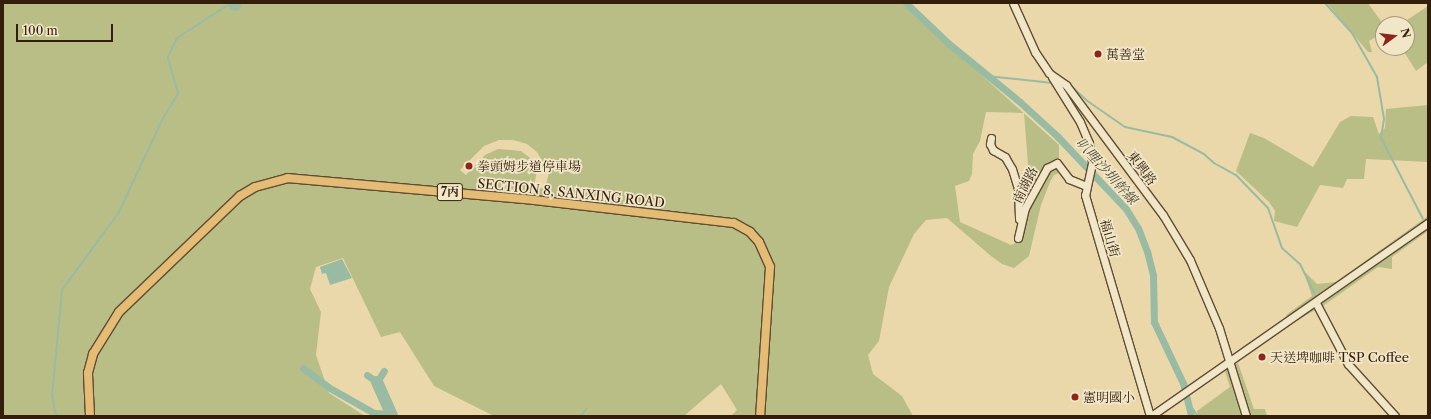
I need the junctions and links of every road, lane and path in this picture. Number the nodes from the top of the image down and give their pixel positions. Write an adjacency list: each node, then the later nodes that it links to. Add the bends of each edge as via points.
1 (1013, 3): 2 (street, 東興路, via 1035,52)
2 (1049, 73): 4 (street, 福山街, via 1085,132 1092,163); 9 (street, 東興路, via 1066,85 1174,232 1200,281 1219,328)
3 (991, 138): 6 (street, via 993,150 1005,157 1012,169 1018,189)
4 (1086, 186): 6 (street, 南湖路, via 1069,179 1062,167 1053,164 1047,168 1025,208); 12 (street, 福山街, via 1085,195)
5 (1428, 223): 8 (street, 福山街)
6 (1020, 227): 7 (street, 南湖路)
7 (1018, 238)
8 (1316, 303): 9 (street, 福山街); 14 (street, via 1348,364)
9 (1228, 362): 12 (street, 福山街); 13 (street, 東興路)
10 (90, 416): 11 (main road, SECTION 8, SANXING ROAD / 7丙, via 88,373 93,354 119,312 240,196 255,187 288,178 534,200 734,223 750,232 759,242 770,267)
11 (760, 416)
12 (1150, 416)
13 (1246, 416)
14 (1395, 416)

